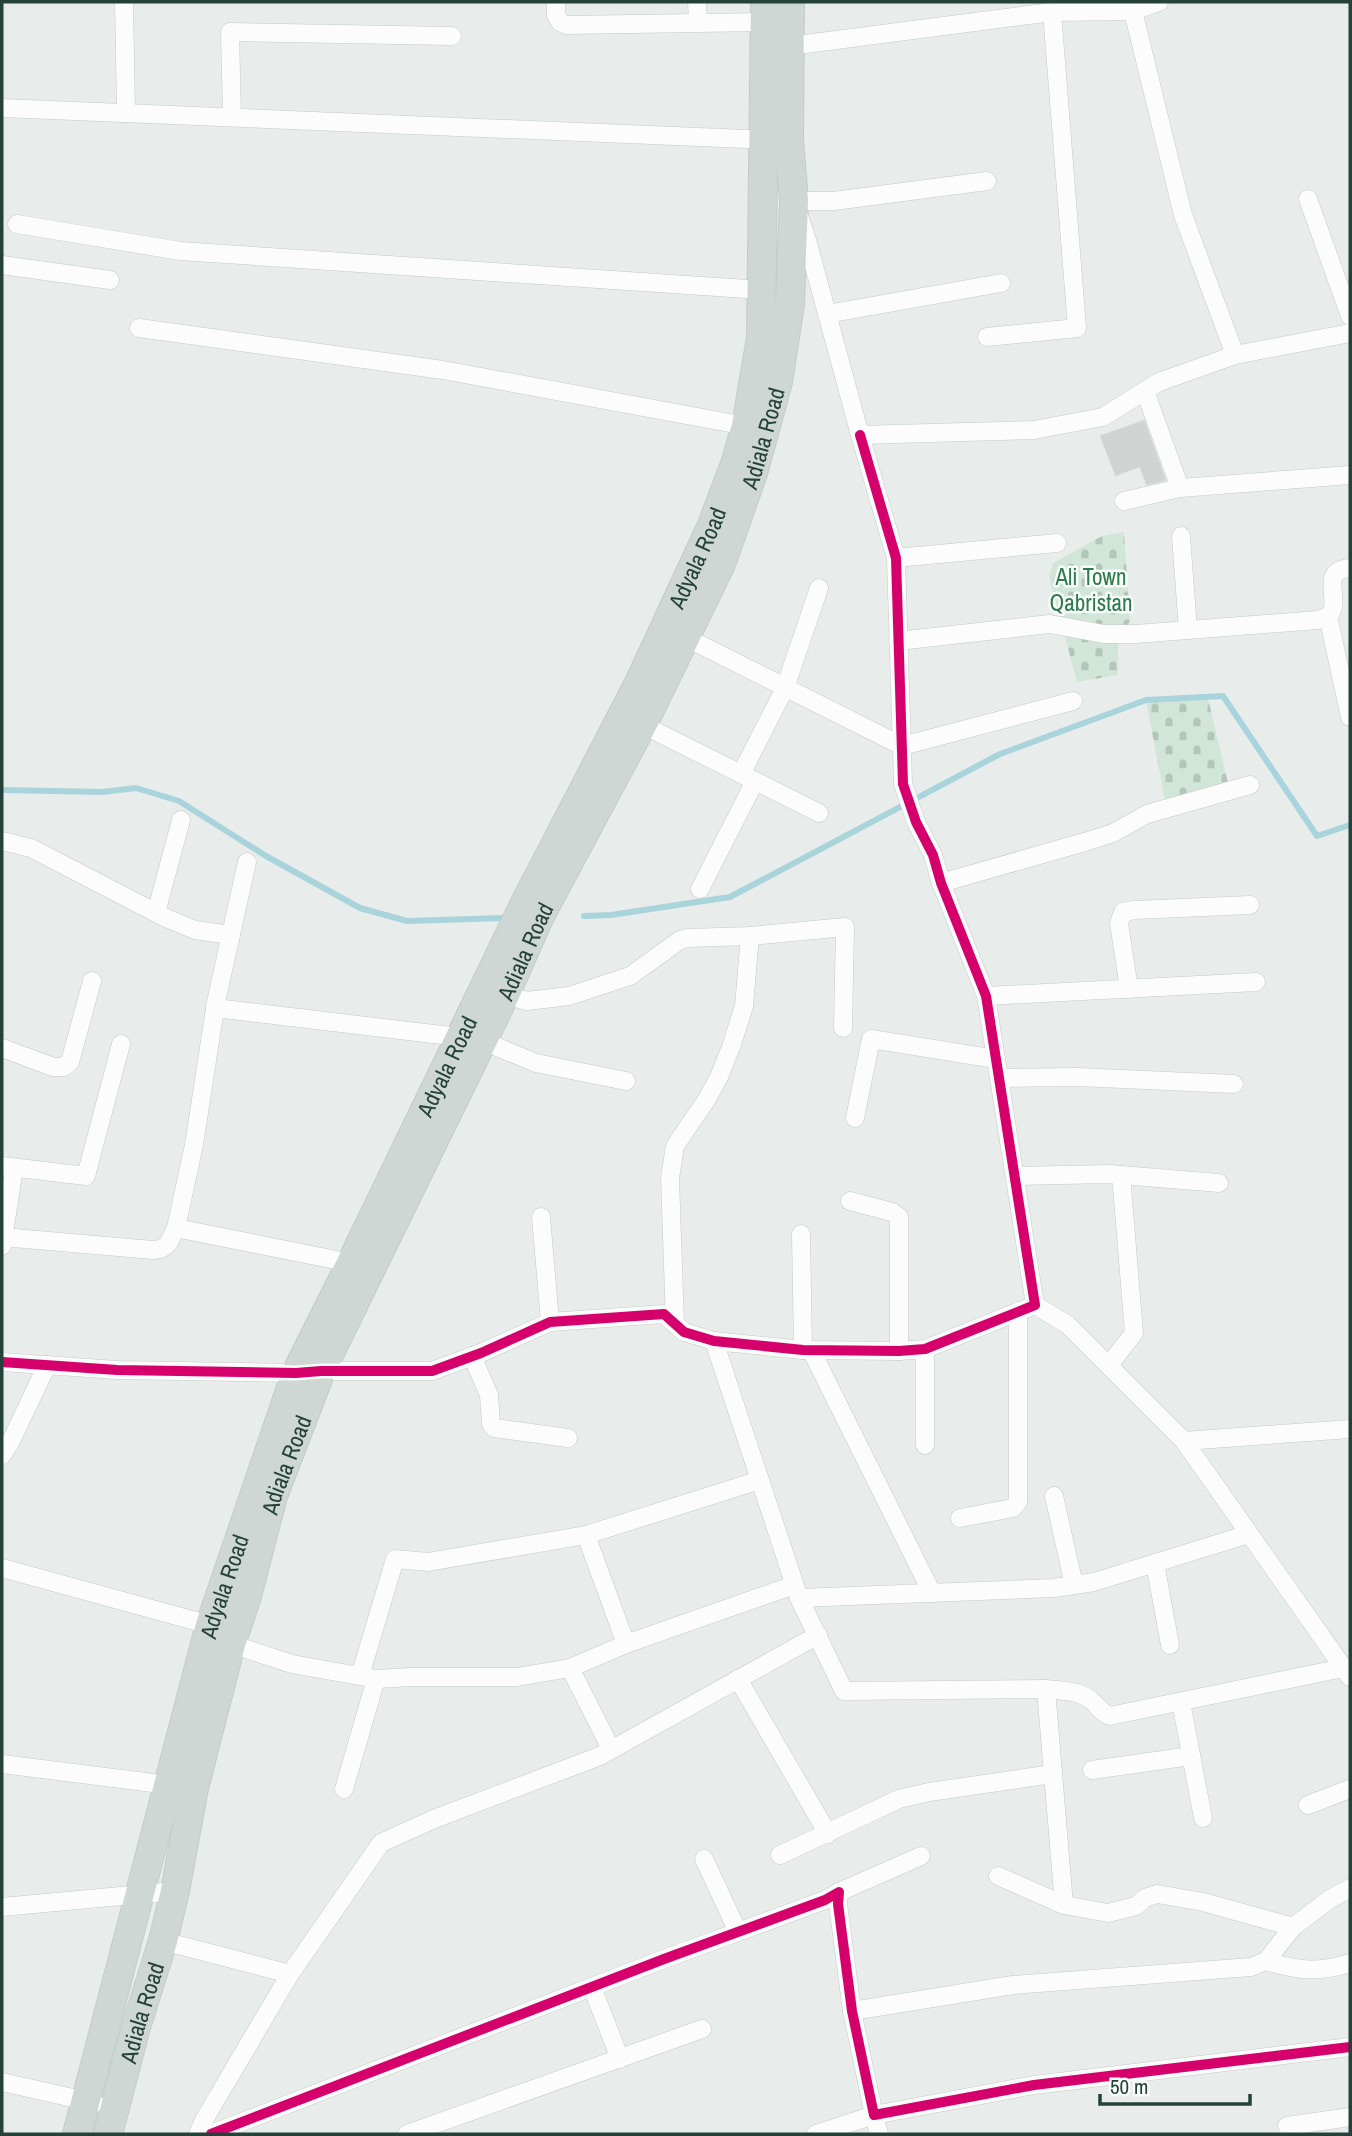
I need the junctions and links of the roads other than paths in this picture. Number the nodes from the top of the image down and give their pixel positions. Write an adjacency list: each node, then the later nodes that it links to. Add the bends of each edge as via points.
1 (124, 2): 13 (street)
2 (556, 2): 9 (street, via 556,15 566,25)
3 (697, 2): 9 (street)
4 (790, 2): 11 (main road, Adiala Road)
5 (1159, 2): 6 (street)
6 (1133, 11): 8 (street); 29 (street, via 1183,215)
7 (765, 12): 9 (street); 15 (main road, Adyala Road)
8 (1052, 12): 11 (street); 28 (street, via 1077,328)
9 (698, 22)
10 (452, 36): 14 (street, via 230,32)
11 (790, 46): 15 (main road, Adiala Road)
12 (2, 108): 13 (street)
13 (126, 113): 14 (street)
14 (232, 117): 15 (street)
15 (776, 140): 18 (main road, Adiala Road); 23 (main road, Adyala Road)
16 (987, 181): 18 (street, via 834,201)
17 (1308, 199): 25 (street)
18 (794, 201): 24 (street); 43 (main road, Adiala Road, via 790,304 778,382 753,474 721,564)
19 (17, 223): 23 (street, via 180,251)
20 (2, 265): 21 (street)
21 (110, 279)
22 (1001, 283): 24 (street)
23 (762, 289): 31 (main road, Adyala Road, via 761,338)
24 (827, 314): 32 (street)
25 (1350, 316)
26 (139, 328): 31 (street, via 443,370)
27 (1350, 333): 29 (street)
28 (987, 337)
29 (1235, 355): 30 (street)
30 (1144, 391): 32 (street, via 1103,417 1034,430); 34 (street)
31 (746, 426): 43 (main road, Adyala Road)
32 (860, 436): 38 (street)
33 (1350, 475): 34 (street)
34 (1180, 488): 35 (street)
35 (1124, 501)
36 (1181, 536): 42 (street)
37 (1057, 543): 38 (street)
38 (896, 558): 44 (street)
39 (1350, 568): 41 (street, via 1335,574)
40 (819, 589): 45 (street)
41 (1328, 617): 42 (street); 47 (street)
42 (1188, 630): 44 (street, via 1104,634 1050,624)
43 (675, 632): 45 (street); 48 (main road, Adiala Road)
44 (898, 641): 49 (street)
45 (785, 688): 49 (street); 50 (street)
46 (1073, 701): 49 (street)
47 (1350, 717)
48 (632, 720): 50 (street); 65 (main road, Adiala Road); 69 (main road, Adyala Road, via 525,903)
49 (902, 746): 56 (street, via 903,784)
50 (748, 777): 52 (street); 57 (street)
51 (1250, 785): 56 (street, via 1147,814 1088,841)
52 (819, 813)
53 (181, 820): 59 (street)
54 (2, 841): 59 (street, via 31,848)
55 (247, 862): 60 (street)
56 (941, 883): 66 (street)
57 (700, 889)
58 (1250, 905): 64 (street, via 1123,912 1119,923)
59 (156, 913): 60 (street, via 195,930)
60 (231, 935): 67 (street)
61 (750, 936): 65 (street, via 680,940 630,976 569,996 527,1001); 68 (street, via 845,927); 89 (street, via 744,1006 731,1047 707,1099 675,1146 670,1178)
62 (92, 981): 71 (street, via 70,1062 64,1067)
63 (1256, 982): 64 (street)
64 (1129, 989): 66 (street)
65 (505, 995): 69 (main road, Adiala Road)
66 (986, 996): 72 (street)
67 (215, 1008): 69 (street); 83 (street)
68 (843, 1028)
69 (471, 1039): 74 (street, via 536,1063); 86 (main road, Adyala Road); 98 (main road, Adiala Road)
70 (121, 1044): 77 (street, via 86,1176)
71 (2, 1048)
72 (996, 1059): 73 (street); 76 (street, via 871,1039)
73 (999, 1078): 75 (street); 79 (street)
74 (626, 1081)
75 (1234, 1084)
76 (856, 1118)
77 (8, 1167): 85 (street)
78 (1121, 1175): 79 (street); 80 (street); 97 (street, via 1134,1333)
79 (1015, 1176): 87 (street)
80 (1219, 1183)
81 (850, 1201): 93 (street, via 899,1217)
82 (541, 1217): 88 (street)
83 (176, 1228): 85 (street, via 168,1244 153,1250); 86 (street)
84 (801, 1234): 92 (street)
85 (2, 1240)
86 (351, 1263): 98 (main road, Adyala Road)
87 (1027, 1308): 91 (street); 97 (street, via 1068,1325); 106 (street, via 1018,1502 1013,1508)
88 (550, 1322): 89 (street, via 664,1314); 94 (street)
89 (675, 1324): 90 (street, via 684,1332)
90 (714, 1341): 92 (street); 104 (street)
91 (925, 1349): 93 (street); 102 (street)
92 (807, 1350): 93 (street); 113 (street)
93 (899, 1351)
94 (472, 1356): 98 (street, via 432,1371); 100 (street, via 489,1395 494,1428)
95 (2, 1362): 96 (street)
96 (47, 1365): 98 (street); 103 (street)
97 (1109, 1365): 101 (street)
98 (308, 1372): 114 (main road, Adyala Road, via 255,1488); 116 (main road, Adiala Road)
99 (1350, 1430): 101 (street)
100 (568, 1438)
101 (1184, 1441): 107 (street)
102 (925, 1445)
103 (2, 1455)
104 (760, 1480): 108 (street); 112 (street)
105 (1054, 1496): 111 (street)
106 (960, 1518)
107 (1249, 1534): 109 (street); 120 (street)
108 (586, 1535): 117 (street); 121 (street, via 428,1562 395,1559)
109 (1155, 1563): 111 (street); 118 (street)
110 (2, 1568): 114 (street)
111 (1074, 1585): 113 (street)
112 (797, 1591): 113 (street); 115 (street); 117 (street)
113 (932, 1592)
114 (210, 1625): 130 (main road, Adyala Road)
115 (818, 1635): 122 (street); 123 (street, via 844,1691)
116 (231, 1644): 121 (street, via 292,1664); 130 (main road, Adiala Road)
117 (626, 1644): 119 (street)
118 (1170, 1645)
119 (570, 1668): 121 (street, via 517,1677); 125 (street)
120 (1347, 1673): 124 (street)
121 (368, 1677): 131 (street)
122 (738, 1679): 125 (street); 135 (street)
123 (1046, 1689): 124 (street, via 1076,1692 1110,1716); 129 (street)
124 (1181, 1702): 126 (street)
125 (611, 1749): 151 (street, via 382,1843)
126 (1191, 1756): 128 (street); 134 (street)
127 (2, 1764): 130 (street)
128 (1092, 1770)
129 (1053, 1774): 135 (street, via 929,1792 899,1800); 144 (street)
130 (182, 1787): 141 (main road, Adiala Road); 143 (main road, Adyala Road)
131 (344, 1789)
132 (1350, 1790): 133 (street)
133 (1308, 1805)
134 (1203, 1818)
135 (828, 1834): 136 (street)
136 (780, 1855)
137 (921, 1856): 142 (street)
138 (704, 1859): 147 (street)
139 (998, 1876): 144 (street)
140 (1350, 1888): 146 (street)
141 (175, 1891): 143 (street); 148 (main road, Adiala Road)
142 (839, 1892): 147 (street); 153 (street)
143 (140, 1894): 145 (street); 158 (main road, Adyala Road)
144 (1065, 1905): 146 (street, via 1108,1913 1136,1906 1157,1894)
145 (2, 1907)
146 (1293, 1927): 149 (street)
147 (738, 1932): 152 (street)
148 (163, 1941): 151 (street); 161 (main road, Adiala Road)
149 (1266, 1961): 150 (street, via 1299,1970); 153 (street, via 1251,1967 1013,1985)
150 (1350, 1963)
151 (290, 1974): 164 (street)
152 (592, 1987): 156 (street); 165 (street)
153 (852, 2011): 159 (street)
154 (702, 2029): 156 (street)
155 (1350, 2047): 159 (street, via 1034,2085)
156 (620, 2059): 166 (street)
157 (2, 2082): 158 (street)
158 (86, 2101): 161 (street); 163 (main road, Adyala Road)
159 (874, 2115): 167 (street); 168 (street)
160 (1350, 2117): 162 (street)
161 (112, 2122)
162 (1287, 2126)
163 (77, 2134)
164 (198, 2134)
165 (211, 2134)
166 (407, 2134)
167 (816, 2134)
168 (879, 2134)

